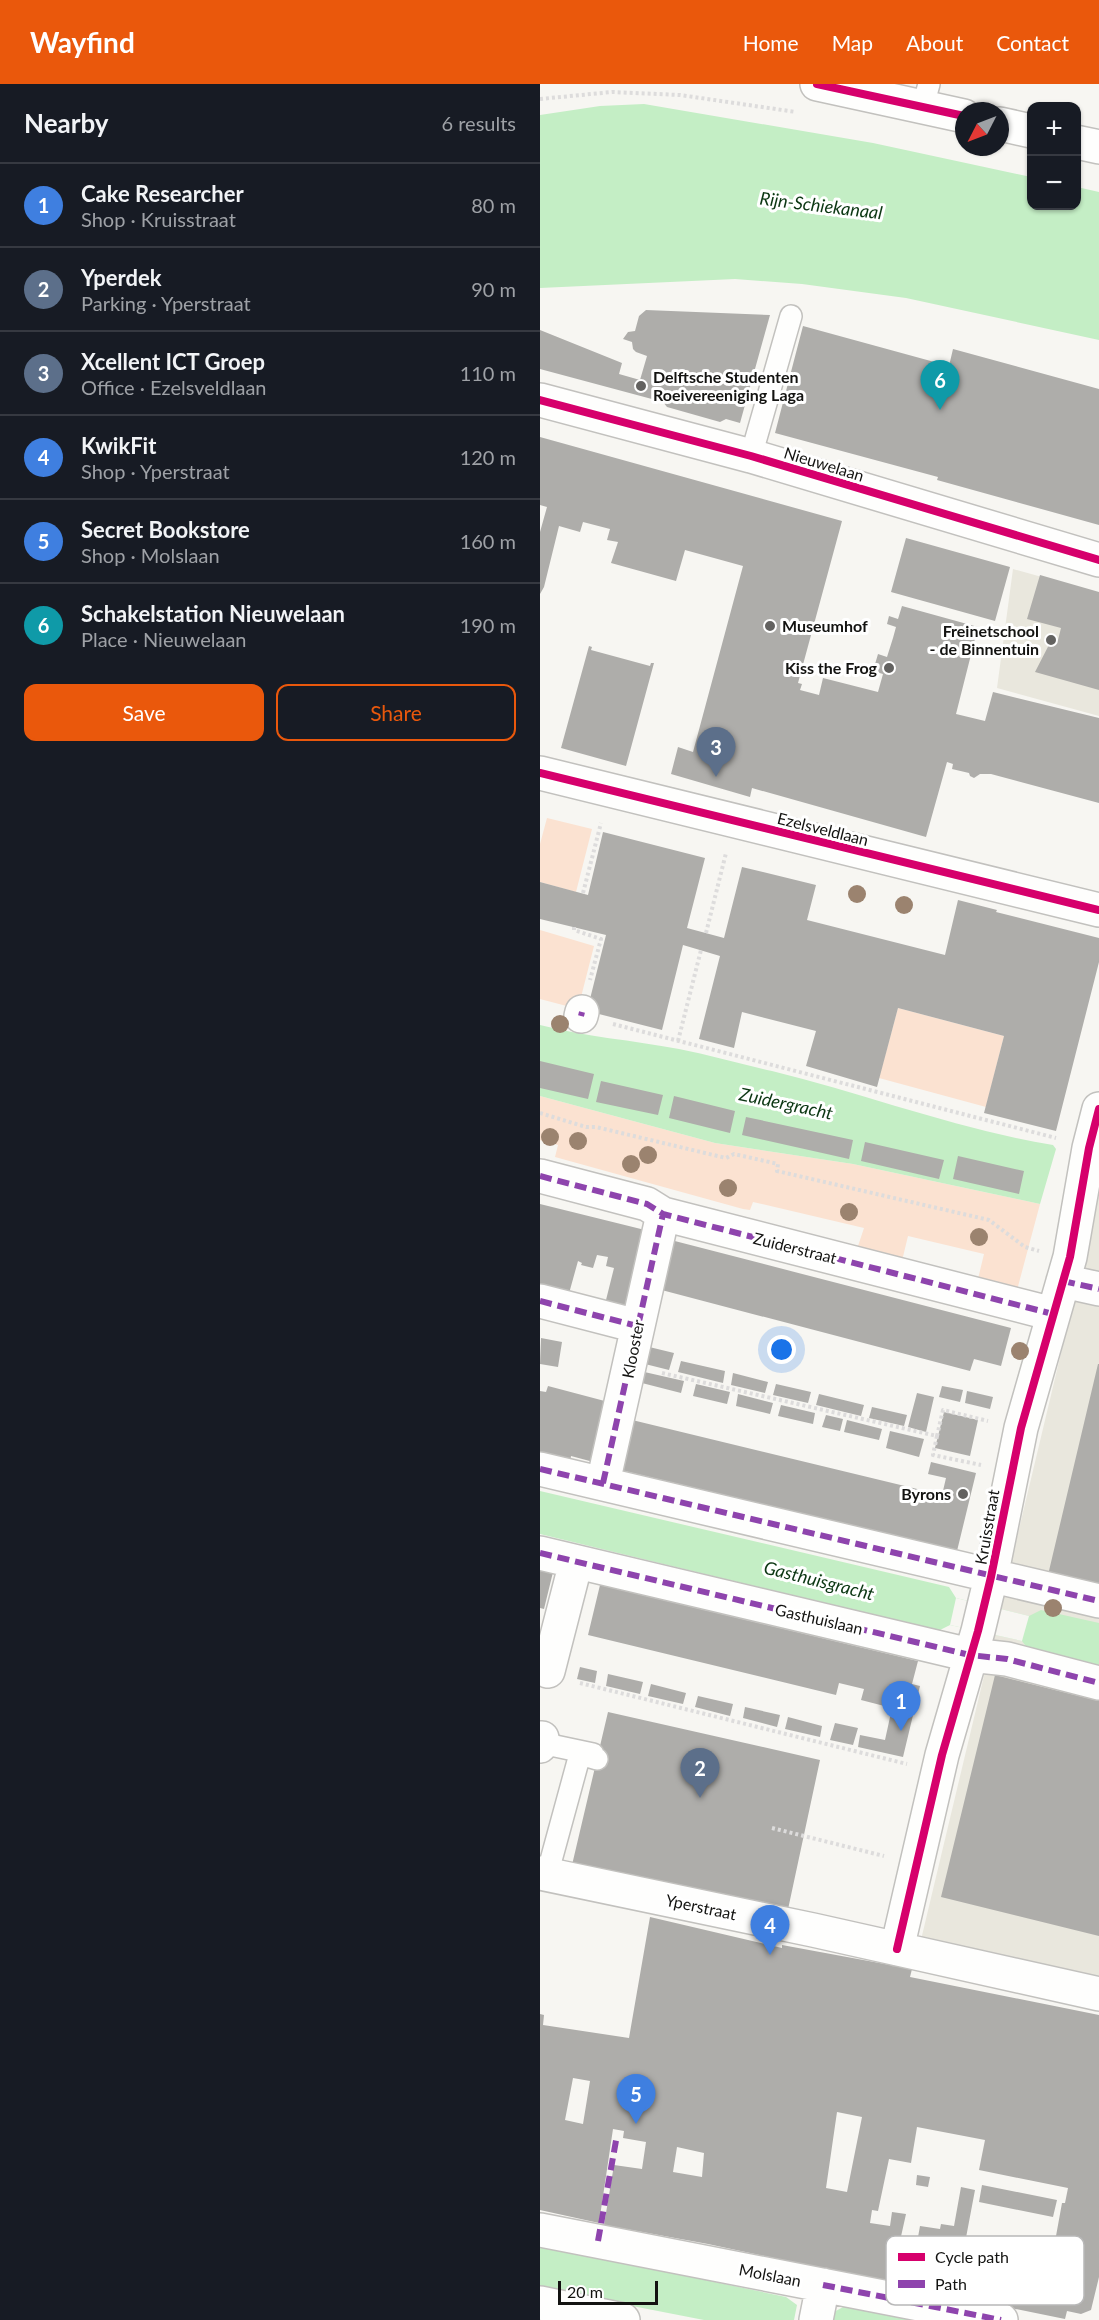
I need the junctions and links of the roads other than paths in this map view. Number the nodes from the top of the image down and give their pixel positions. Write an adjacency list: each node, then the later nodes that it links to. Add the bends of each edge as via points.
1 (926, 95): 2 (street); 3 (street)
2 (811, 99)
3 (955, 111)
4 (1009, 126): 5 (street)
5 (1027, 130)
6 (1081, 143): 7 (street)
7 (1099, 147)
8 (791, 316): 10 (lane)
9 (540, 400): 10 (street, Nieuwelaan)
10 (751, 456): 11 (street, Nieuwelaan)
11 (1099, 560)
12 (540, 773): 13 (street, Ezelsveldlaan)
13 (1099, 910)
14 (1099, 1108): 17 (street, Kruisstraat)
15 (540, 1176): 16 (street, Zuiderstraat, via 647,1204)
16 (663, 1214): 20 (street, Zuiderstraat); 21 (street, Klooster)
17 (1066, 1269): 18 (street); 20 (street, Kruisstraat)
18 (1099, 1289)
19 (540, 1301): 21 (street)
20 (1053, 1314): 27 (street, Kruisstraat, via 1021,1428)
21 (637, 1326): 23 (street, Klooster)
22 (540, 1469): 23 (street, Gasthuislaan)
23 (603, 1483): 27 (street, Gasthuislaan)
24 (540, 1553): 25 (street, Gasthuislaan)
25 (576, 1562): 27 (street, Gasthuislaan); 28 (street)
26 (1099, 1601): 27 (street, Gasthuislaan)
27 (981, 1617): 29 (street, Gasthuislaan, via 1007,1659); 32 (street, Kruisstraat, via 938,1772)
28 (559, 1675)
29 (1099, 1683)
30 (541, 1742): 31 (lane, via 597,1757 579,1754)
31 (543, 1874): 32 (street, Yperstraat)
32 (897, 1949): 33 (street)
33 (1099, 1994)
34 (540, 2230): 35 (street, Molslaan)
35 (820, 2302): 38 (street, Molslaan)
36 (540, 2303): 37 (street)
37 (623, 2320)
38 (1001, 2320)

